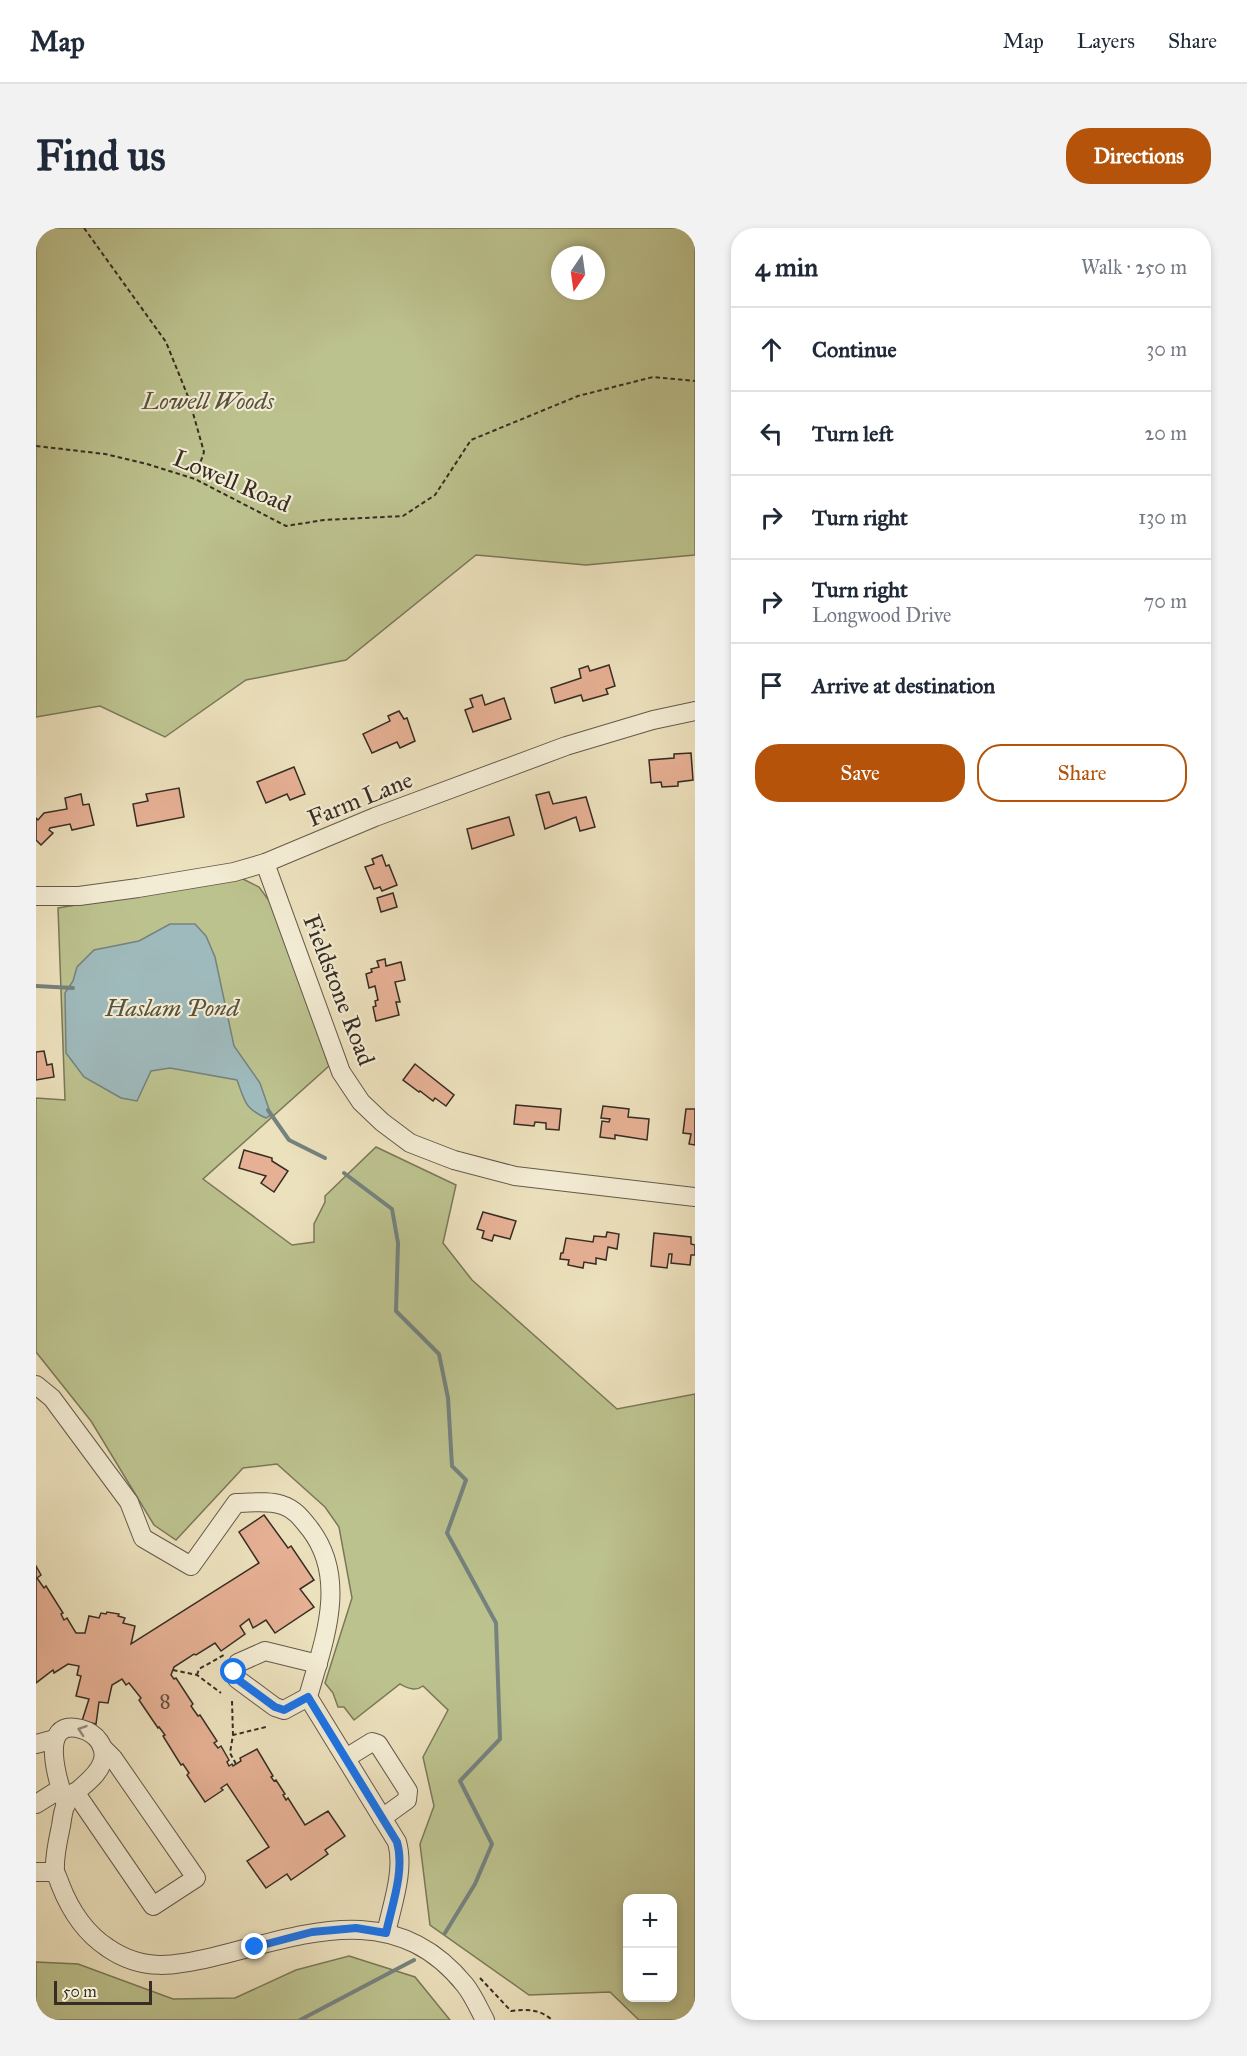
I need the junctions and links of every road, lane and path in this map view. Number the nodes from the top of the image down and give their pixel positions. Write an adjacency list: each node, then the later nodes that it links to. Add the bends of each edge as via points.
1 (84, 228): 4 (path, via 166,342 189,399 204,452)
2 (695, 381): 4 (path, Lowell Road, via 653,377 578,396 471,440 435,495 403,516 286,525)
3 (36, 446): 4 (path, Lowell Road, via 105,454)
4 (195, 479)
5 (695, 711): 6 (street, Farm Lane, via 566,746 375,817)
6 (265, 863): 7 (street, Farm Lane, via 138,888 79,896); 8 (street, Fieldstone Road, via 341,1072 361,1102 382,1122 410,1143 514,1176)
7 (36, 896)
8 (695, 1197)
9 (36, 1385): 11 (street, via 52,1398 129,1502 143,1538 191,1566 236,1503 271,1502 292,1509 302,1518 318,1540 331,1585 328,1626)
10 (228, 1653): 13 (path, via 198,1669)
11 (318, 1664): 15 (street); 15 (street, via 265,1650 238,1663 234,1672 237,1679 275,1707 284,1710)
12 (173, 1670): 13 (path)
13 (197, 1676): 14 (path)
14 (221, 1693)
15 (308, 1697): 22 (street)
16 (232, 1701): 18 (path)
17 (266, 1727): 18 (path)
18 (233, 1735): 23 (path, via 230,1753)
19 (55, 1739): 20 (street); 21 (street, one-way to 19, via 98,1737 71,1727); 24 (street, via 53,1767)
20 (36, 1744)
21 (102, 1747): 24 (street, via 102,1763); 24 (street, via 196,1878 153,1906)
22 (345, 1758): 26 (street); 26 (street, via 372,1742 378,1744 408,1791 407,1800)
23 (236, 1764)
24 (67, 1795): 25 (street); 28 (street)
25 (36, 1804)
26 (382, 1818): 29 (street, via 400,1852)
27 (36, 1872): 28 (street)
28 (55, 1872): 29 (street, via 65,1899 84,1927 109,1949 154,1966 184,1964 312,1932 356,1928)
29 (386, 1933): 30 (street, via 435,1955 466,1985)
30 (485, 2020)

